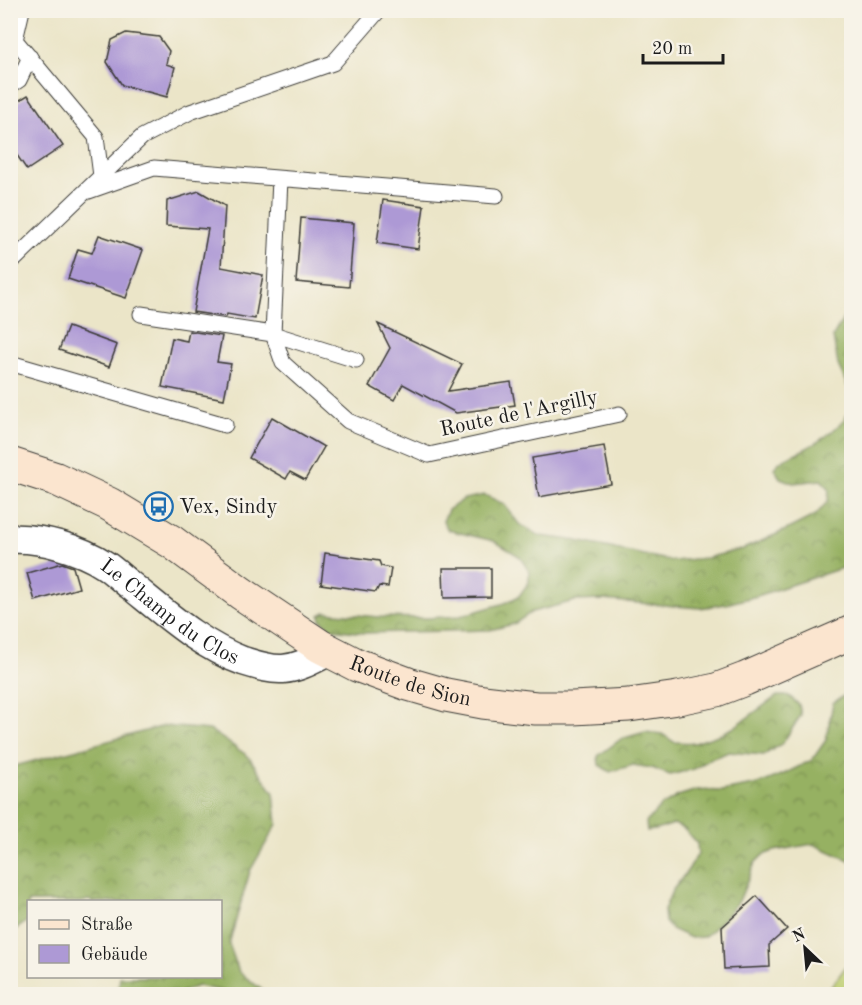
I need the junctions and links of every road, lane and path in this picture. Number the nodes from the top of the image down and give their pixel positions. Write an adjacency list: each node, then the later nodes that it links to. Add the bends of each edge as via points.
1 (22, 10): 3 (lane)
2 (379, 10): 6 (lane, via 333,63 190,112 142,137)
3 (13, 41): 4 (lane)
4 (30, 57): 5 (lane, via 20,80); 6 (lane, via 96,138)
5 (10, 86)
6 (102, 176): 8 (lane)
7 (280, 179): 8 (lane, via 154,168); 9 (lane); 12 (lane, Route de l'Argilly)
8 (84, 193): 10 (lane)
9 (496, 196)
10 (10, 262)
11 (141, 315): 12 (lane)
12 (273, 334): 13 (lane); 15 (lane, Route de l'Argilly, via 283,363 348,421 429,455)
13 (356, 360)
14 (10, 363): 16 (lane)
15 (619, 414)
16 (225, 424)
17 (10, 464): 20 (main road, Route de Sion, via 56,479 109,504 172,542)
18 (10, 539): 20 (street, Le Champ du Clos, via 45,542 89,556 184,628 234,658 281,669 296,667)
19 (852, 632): 20 (main road, Route de Sion, via 716,690 629,705 573,708 536,708 446,695 367,669)
20 (330, 651)

